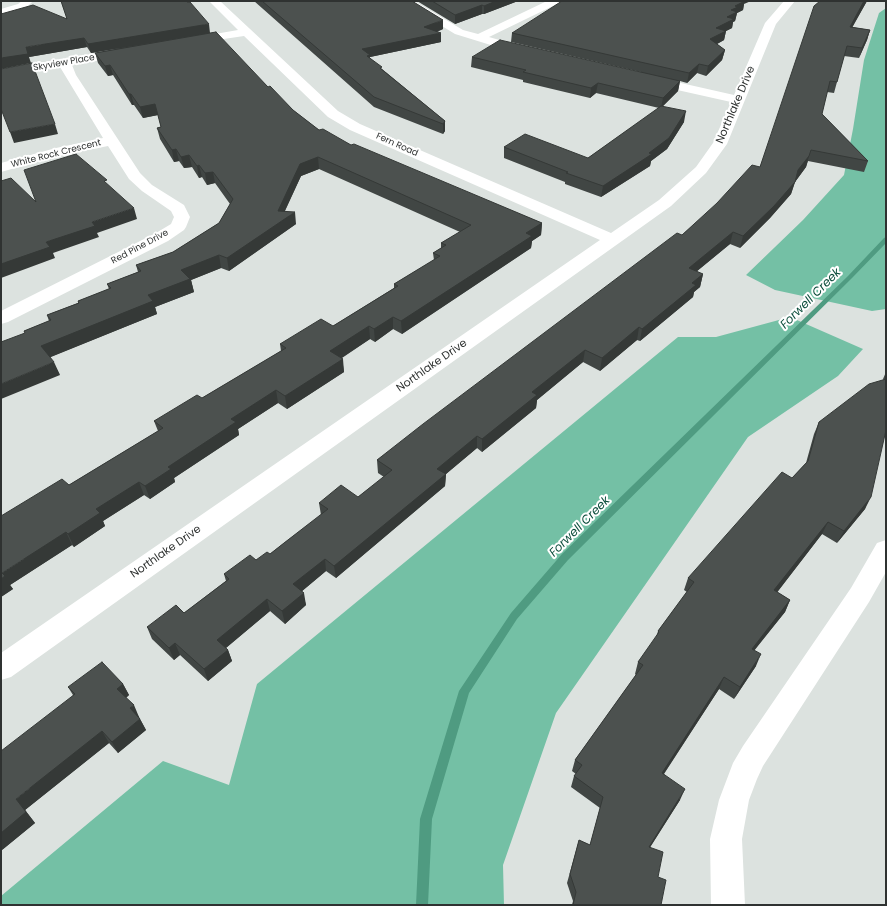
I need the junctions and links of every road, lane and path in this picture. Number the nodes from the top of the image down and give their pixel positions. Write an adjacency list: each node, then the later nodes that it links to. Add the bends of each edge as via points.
1 (28, 1): 6 (street, via 22,6)
2 (214, 1): 7 (street, Fern Road)
3 (406, 1): 8 (street, via 455,30)
4 (555, 1): 8 (street)
5 (790, 1): 15 (street, Northlake Drive, via 771,23)
6 (1, 12)
7 (246, 32): 9 (street); 18 (street, Fern Road, via 333,114)
8 (478, 38): 11 (street)
9 (182, 42)
10 (137, 50): 12 (street, Skyview Place)
11 (532, 53)
12 (64, 62): 13 (street, Skyview Place); 16 (street, Red Pine Drive)
13 (1, 74)
14 (641, 78): 15 (street)
15 (739, 100): 18 (street, Northlake Drive, via 720,144 701,170 665,203)
16 (111, 141): 17 (street, White Rock Crescent, via 56,152); 19 (street, Red Pine Drive, via 134,176 147,188 178,208 182,217 178,227)
17 (1, 168)
18 (613, 240): 21 (street, Northlake Drive)
19 (1, 318)
20 (886, 550): 22 (street, via 860,595 757,749 744,773 734,800 726,839)
21 (1, 668)
22 (728, 905)

